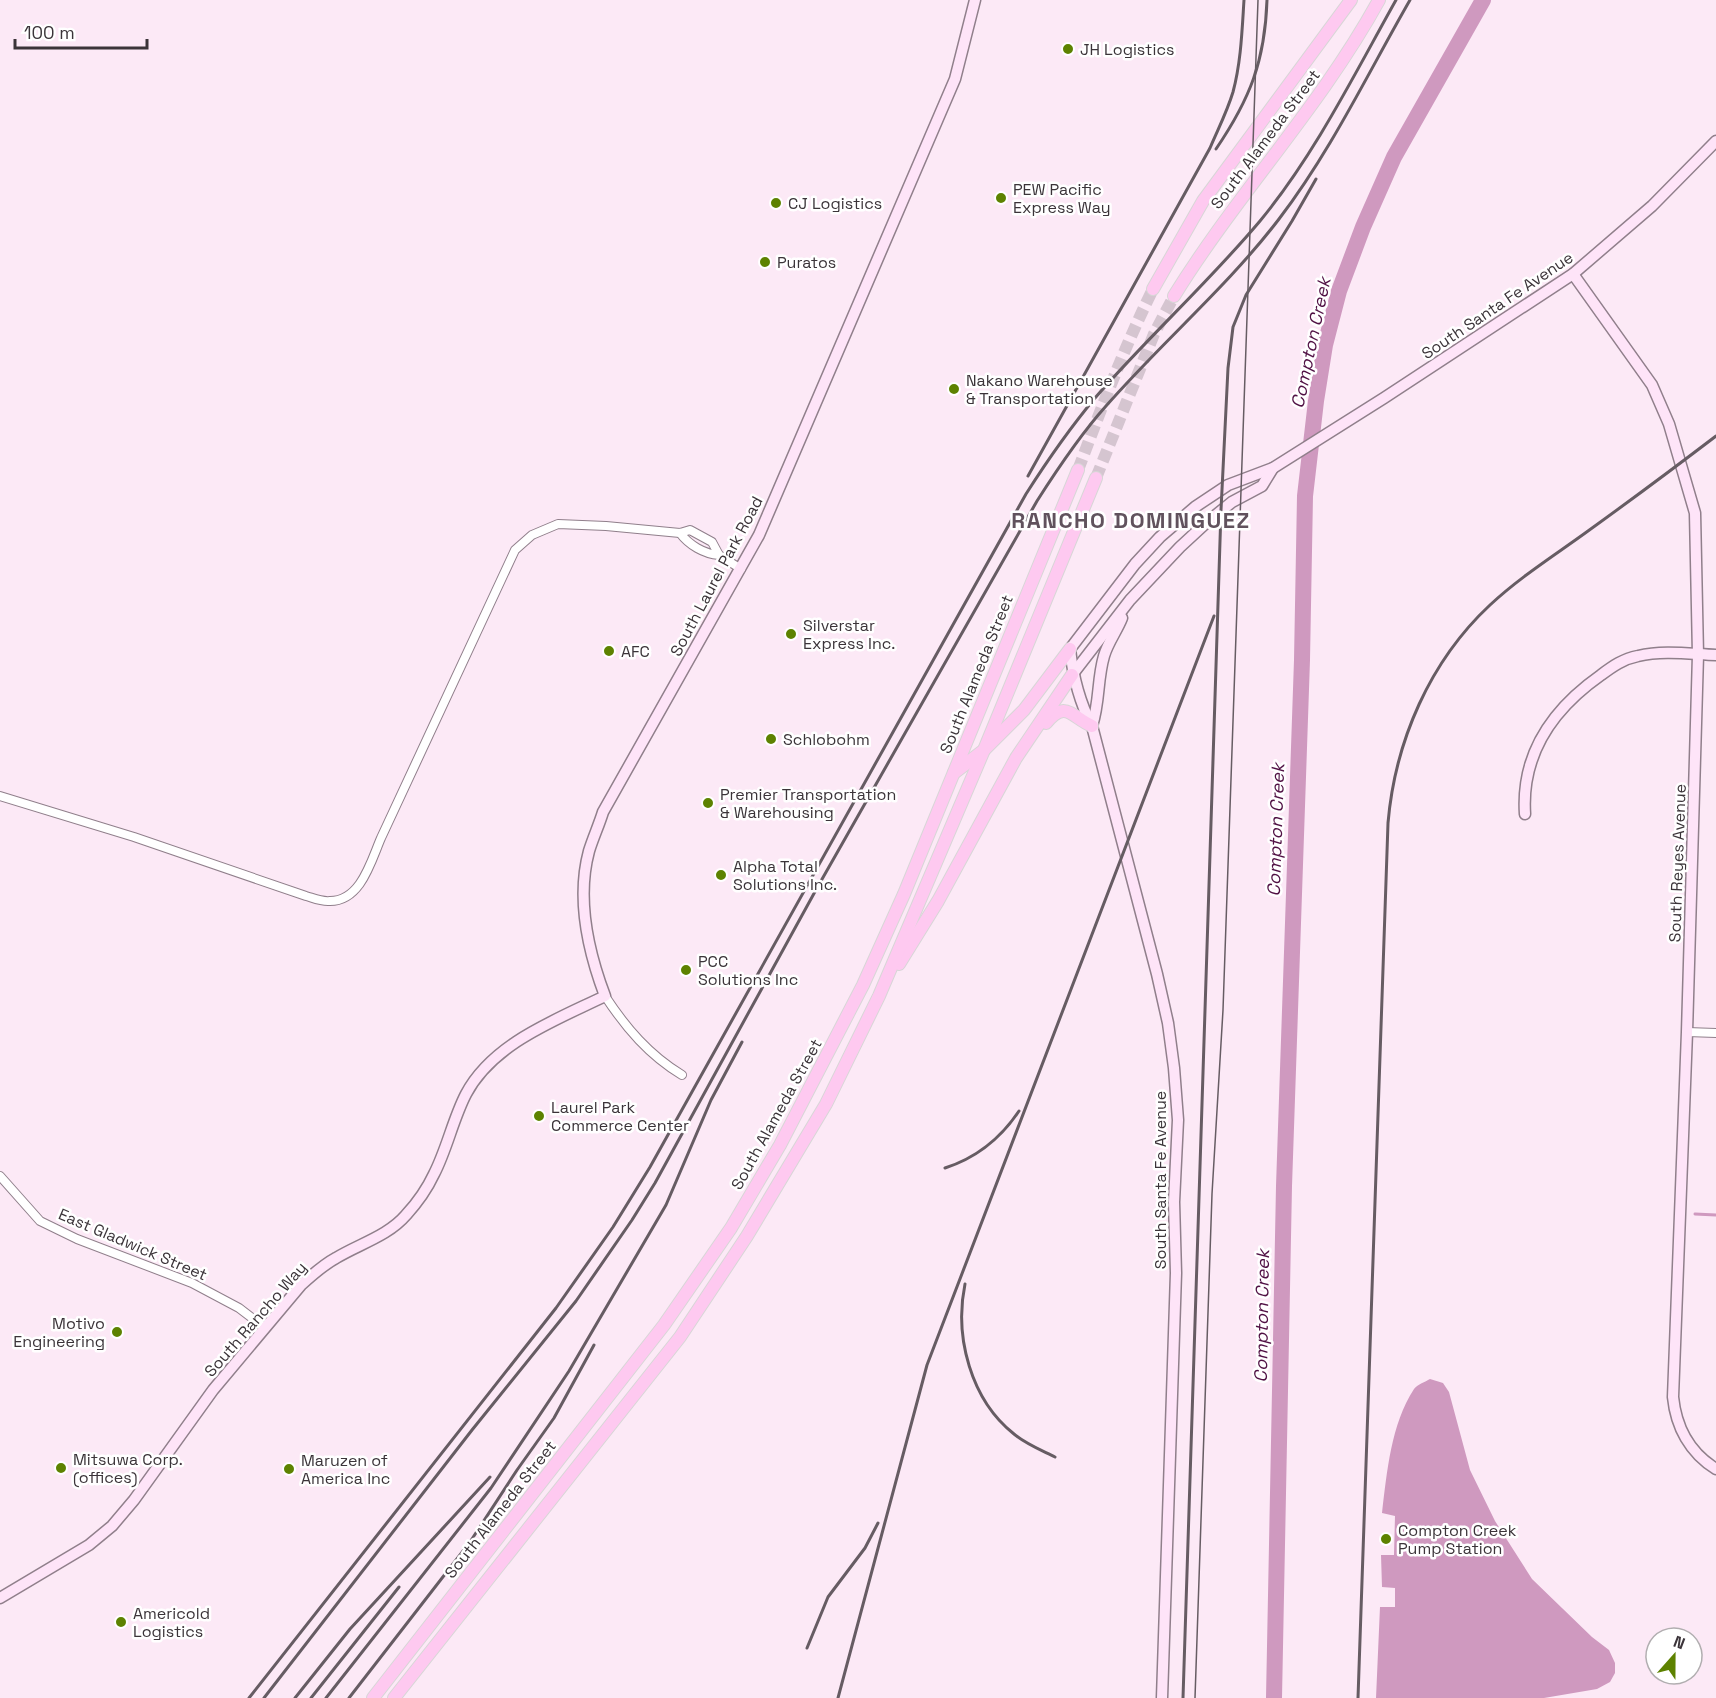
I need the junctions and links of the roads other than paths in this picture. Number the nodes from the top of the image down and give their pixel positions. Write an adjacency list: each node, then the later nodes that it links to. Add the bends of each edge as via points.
1 (975, 0): 13 (street, South Laurel Park Road, via 956,79)
2 (1351, 0): 6 (main road, South Alameda Street, via 1203,201)
3 (1379, 0): 7 (main road, South Alameda Street, via 1317,98 1220,227)
4 (1716, 141): 5 (street, South Santa Fe Avenue, via 1652,206)
5 (1573, 274): 8 (street, South Santa Fe Avenue); 16 (street, South Reyes Avenue, via 1652,386 1669,424 1695,513)
6 (1153, 289)
7 (1174, 296)
8 (1273, 468): 11 (street, South Santa Fe Avenue, via 1228,485); 12 (street, South Santa Fe Avenue, via 1262,486 1232,502)
9 (1078, 470): 22 (main road, South Alameda Street)
10 (1096, 477): 20 (main road, South Alameda Street)
11 (1165, 532): 12 (street); 15 (street, South Santa Fe Avenue, via 1135,564)
12 (1180, 547): 14 (street, South Santa Fe Avenue)
13 (741, 569): 23 (street, via 719,555 701,550 680,533 558,524 532,535 514,550 364,880 346,897 330,902); 25 (street, South Laurel Park Road, via 603,812 589,852 584,892 586,935)
14 (1130, 600): 18 (street, South Santa Fe Avenue); 19 (street, via 1104,654)
15 (1070, 649): 18 (street, South Santa Fe Avenue); 20 (main road, via 1024,710)
16 (1698, 655): 17 (street); 24 (street, via 1637,656 1615,665 1584,687 1557,714 1534,753 1526,775); 27 (street, South Reyes Avenue)
17 (1716, 655)
18 (1072, 675): 19 (street, South Santa Fe Avenue); 21 (main road)
19 (1092, 726): 21 (main road, via 1069,711 1056,712); 36 (street, South Santa Fe Avenue, via 1161,990 1178,1120)
20 (984, 750): 22 (main road); 26 (main road, South Alameda Street)
21 (1016, 758): 26 (main road, via 938,900)
22 (953, 774): 34 (main road, South Alameda Street, via 863,985 785,1135 731,1228 664,1325)
23 (0, 796)
24 (1525, 814)
25 (605, 996): 29 (street, South Laurel Park Road, via 628,1030 653,1055); 31 (street, South Rancho Way, via 541,1028 494,1059 466,1093 434,1174 404,1218 316,1270)
26 (879, 996): 35 (main road, South Alameda Street, via 826,1104 680,1337)
27 (1687, 1032): 28 (street); 32 (street, South Reyes Avenue, via 1673,1397 1684,1437 1701,1458)
28 (1716, 1033)
29 (682, 1075)
30 (0, 1176): 31 (street, East Gladwick Street, via 40,1221 192,1283 239,1308)
31 (264, 1327): 33 (street, South Rancho Way, via 112,1526 90,1545)
32 (1716, 1468)
33 (0, 1598)
34 (373, 1698)
35 (394, 1698)
36 (1162, 1698)

